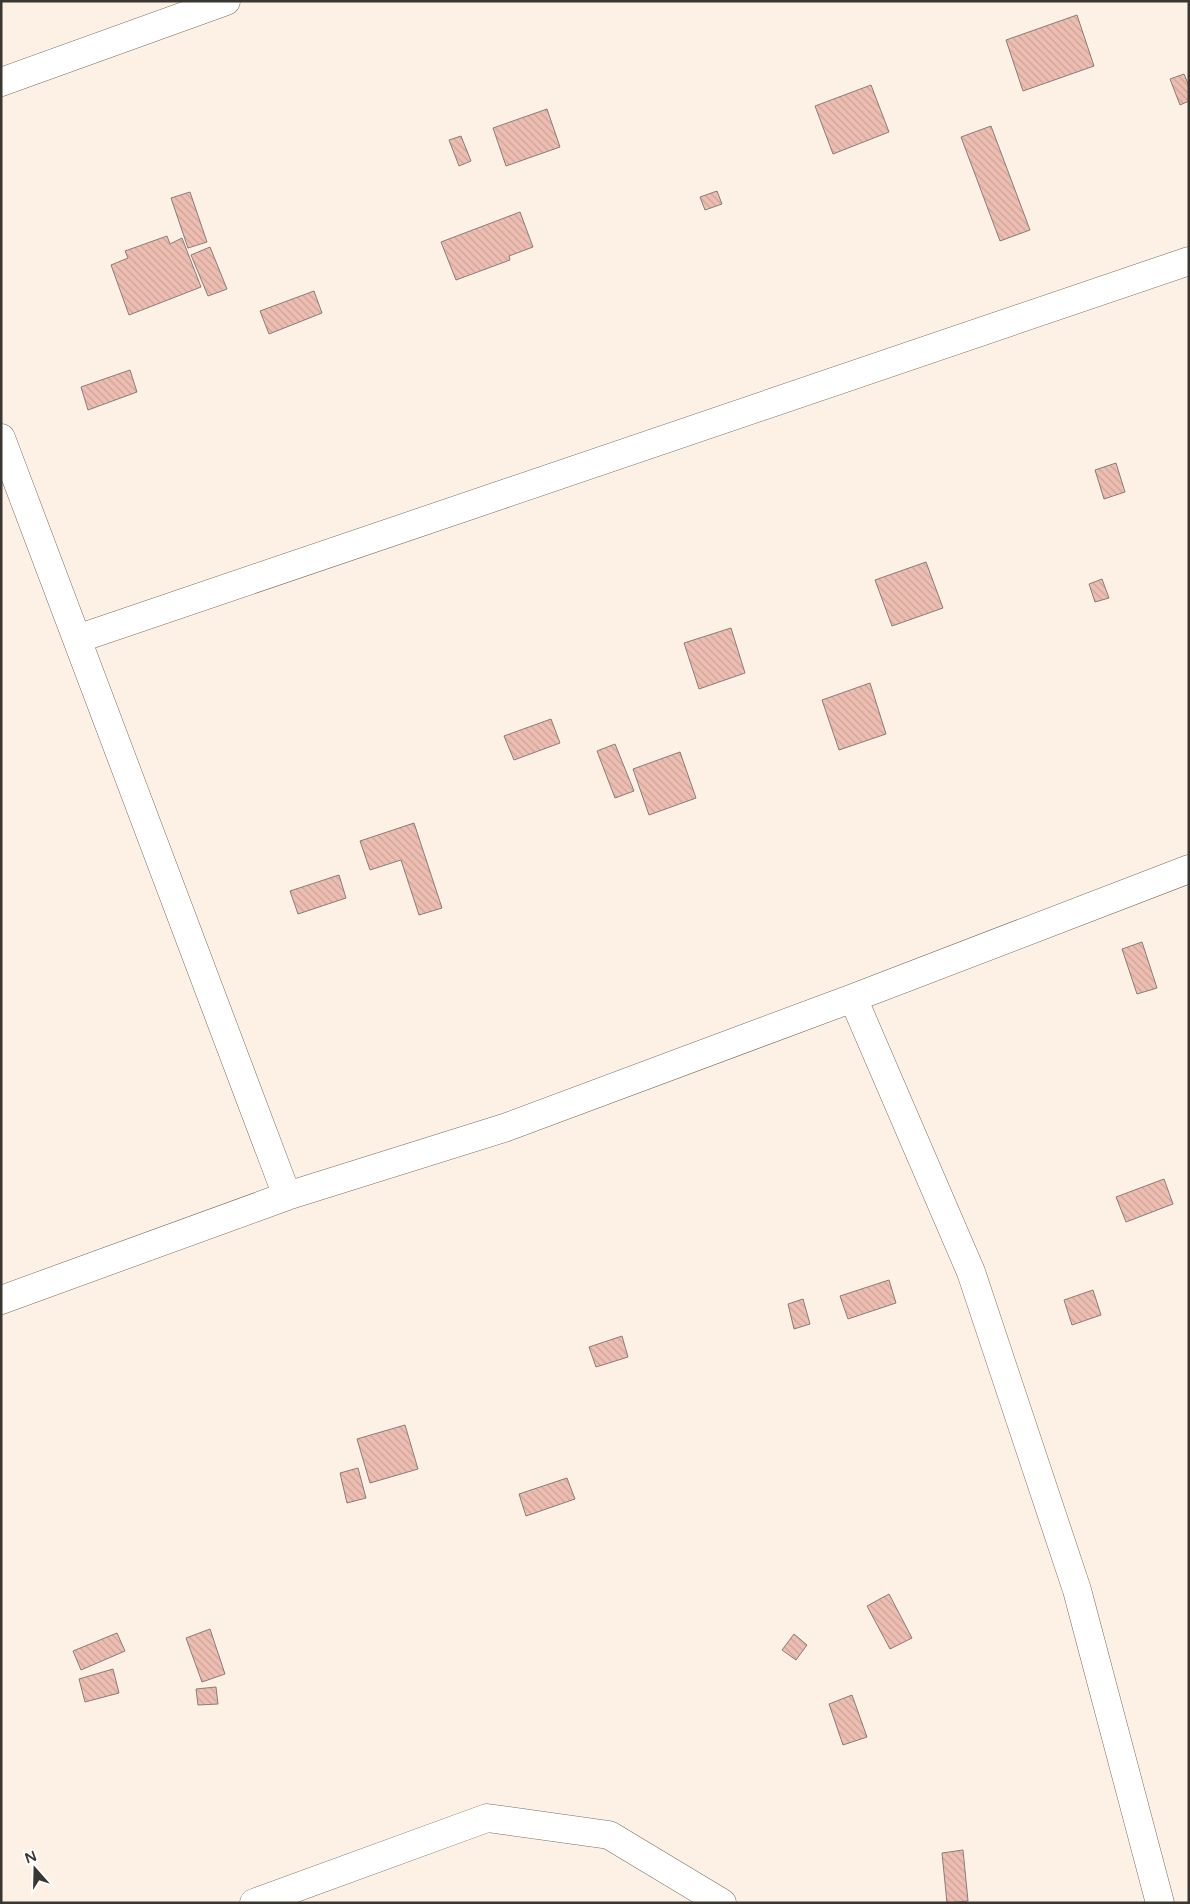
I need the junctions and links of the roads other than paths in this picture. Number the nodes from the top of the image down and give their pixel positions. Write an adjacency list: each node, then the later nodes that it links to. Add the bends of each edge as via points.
1 (226, 1): 2 (street)
2 (1, 82)
3 (1189, 261): 5 (street)
4 (1, 438): 5 (street)
5 (78, 639): 8 (street)
6 (1189, 869): 7 (street)
7 (853, 998): 8 (street, via 507,1126); 12 (street, via 971,1272 1077,1590)
8 (287, 1196): 9 (street)
9 (1, 1300)
10 (254, 1903): 11 (street, via 487,1818 609,1835)
11 (722, 1903)
12 (1160, 1903)

